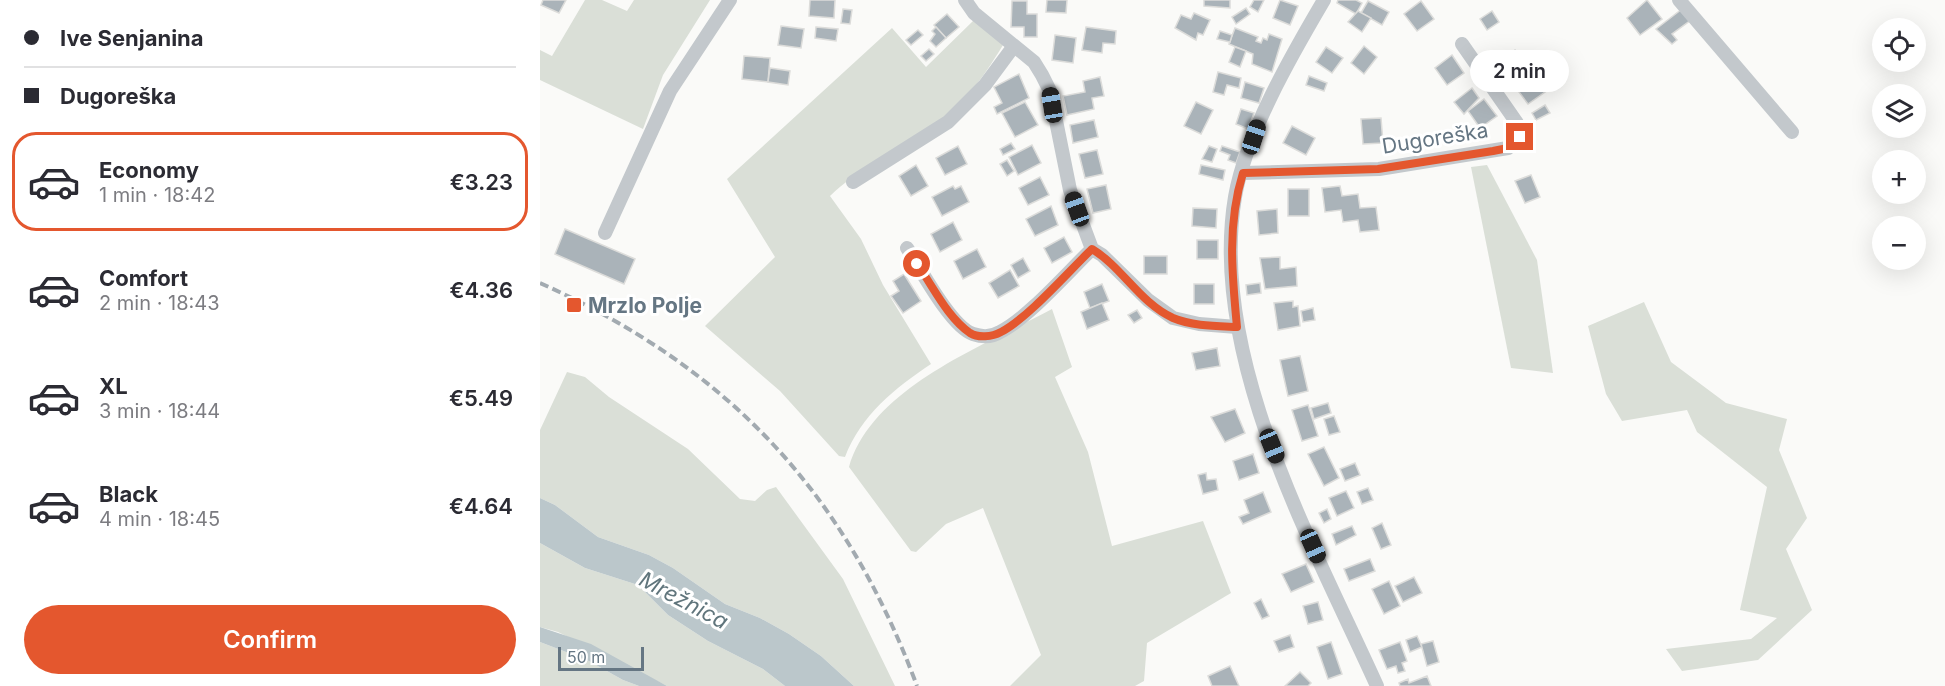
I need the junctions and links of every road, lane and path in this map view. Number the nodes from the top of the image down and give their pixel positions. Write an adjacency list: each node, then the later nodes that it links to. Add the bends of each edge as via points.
1 (730, 0): 10 (street, via 670,92)
2 (965, 0): 6 (street, via 974,13)
3 (1324, 0): 8 (street, via 1260,119)
4 (1679, 0): 7 (street)
5 (1462, 44): 8 (street, Dugoreška, via 1517,123 1520,137 1514,144 1493,151 1378,169)
6 (1014, 46): 9 (street, via 985,85 948,122); 12 (street, via 1034,62 1050,91 1070,190)
7 (1792, 132)
8 (1243, 173): 13 (street, via 1235,196 1231,254)
9 (853, 182)
10 (605, 233)
11 (907, 248): 12 (street, via 956,321 972,334 988,337 1001,332 1039,301)
12 (1092, 249): 13 (street, via 1173,318)
13 (1237, 327): 14 (street, via 1264,426)
14 (1377, 686)

